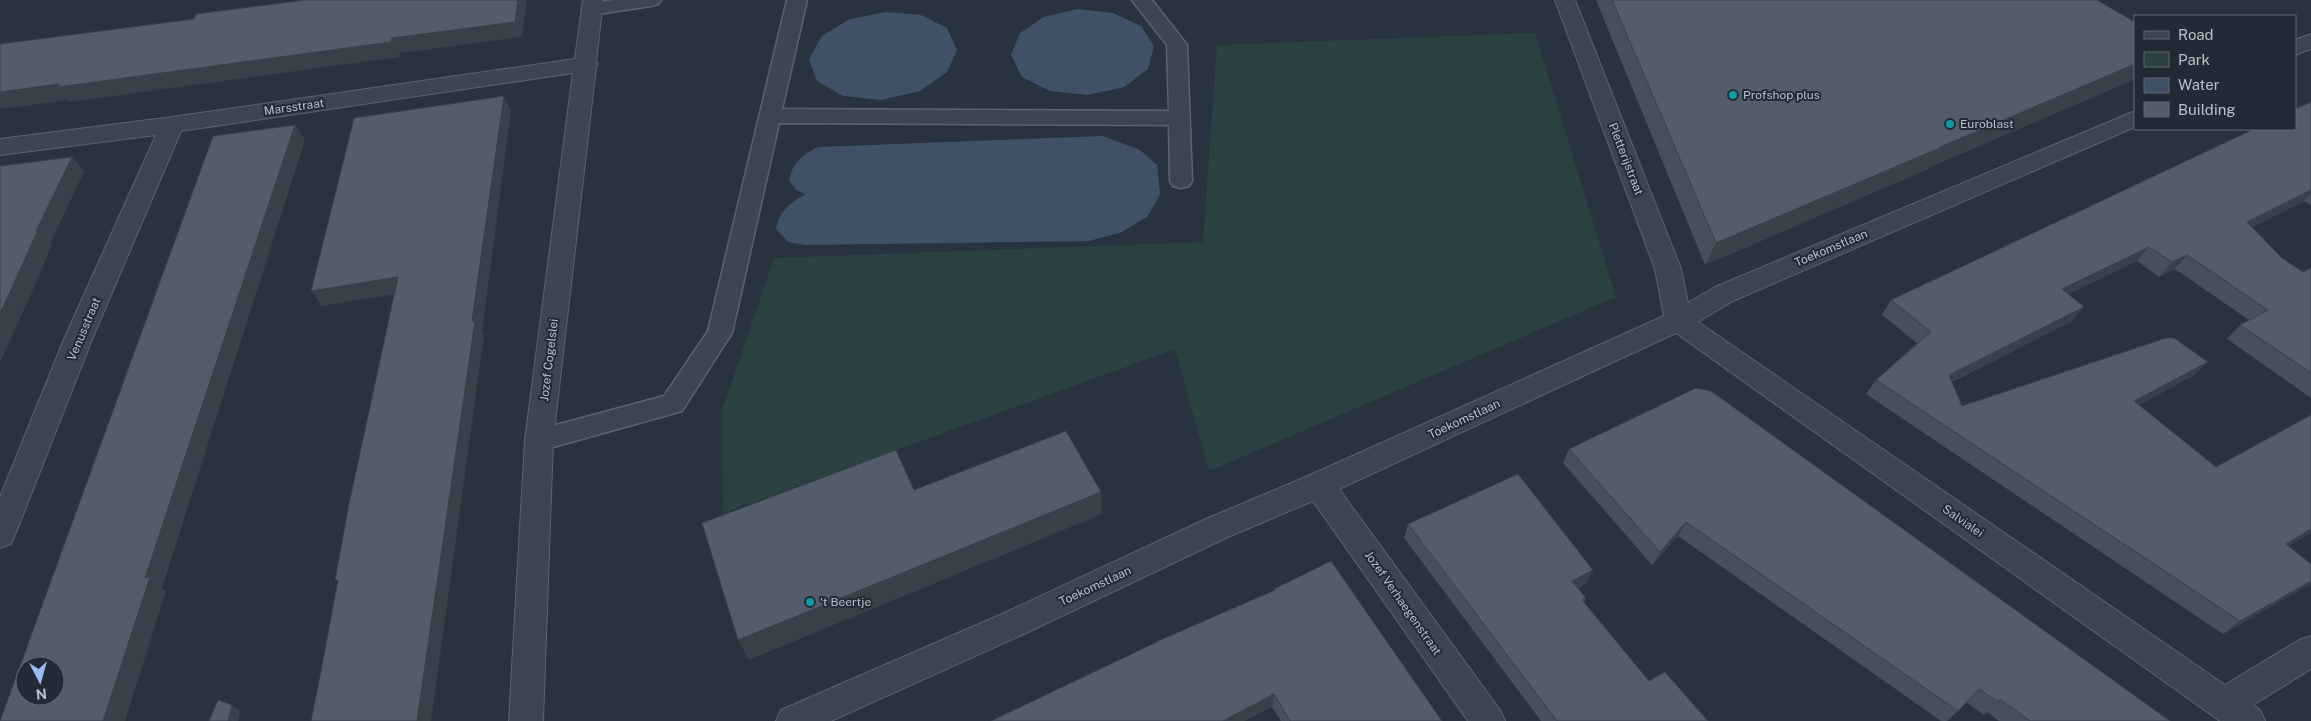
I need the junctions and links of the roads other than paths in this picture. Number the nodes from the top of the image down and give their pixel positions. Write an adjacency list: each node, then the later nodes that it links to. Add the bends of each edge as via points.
1 (650, 0): 5 (lane)
2 (797, 0): 9 (lane)
3 (1142, 0): 10 (lane, via 1177,45)
4 (1565, 0): 15 (street, Pletterijstraat, via 1668,269)
5 (593, 5): 8 (street, Jozef Cogelslei)
6 (2311, 41): 7 (street)
7 (2296, 48)
8 (587, 64): 12 (street, Marsstraat); 16 (street, Jozef Cogelslei)
9 (770, 116): 10 (lane); 16 (lane, via 720,333 673,404)
10 (1180, 118): 14 (lane)
11 (2134, 118): 15 (street, Toekomstlaan, via 1724,294)
12 (172, 125): 13 (street, Marsstraat); 18 (street, Venusstraat, via 79,337)
13 (0, 147)
14 (1182, 181)
15 (1678, 321): 17 (street, Toekomstlaan); 20 (street, Salvialei)
16 (539, 440): 21 (street, Jozef Cogelslei)
17 (1319, 485): 22 (street, Toekomstlaan, via 1217,528); 23 (street, Jozef Verhaegenstraat)
18 (0, 535)
19 (2311, 651): 20 (street)
20 (2236, 713)
21 (526, 721)
22 (793, 721)
23 (1488, 721)

